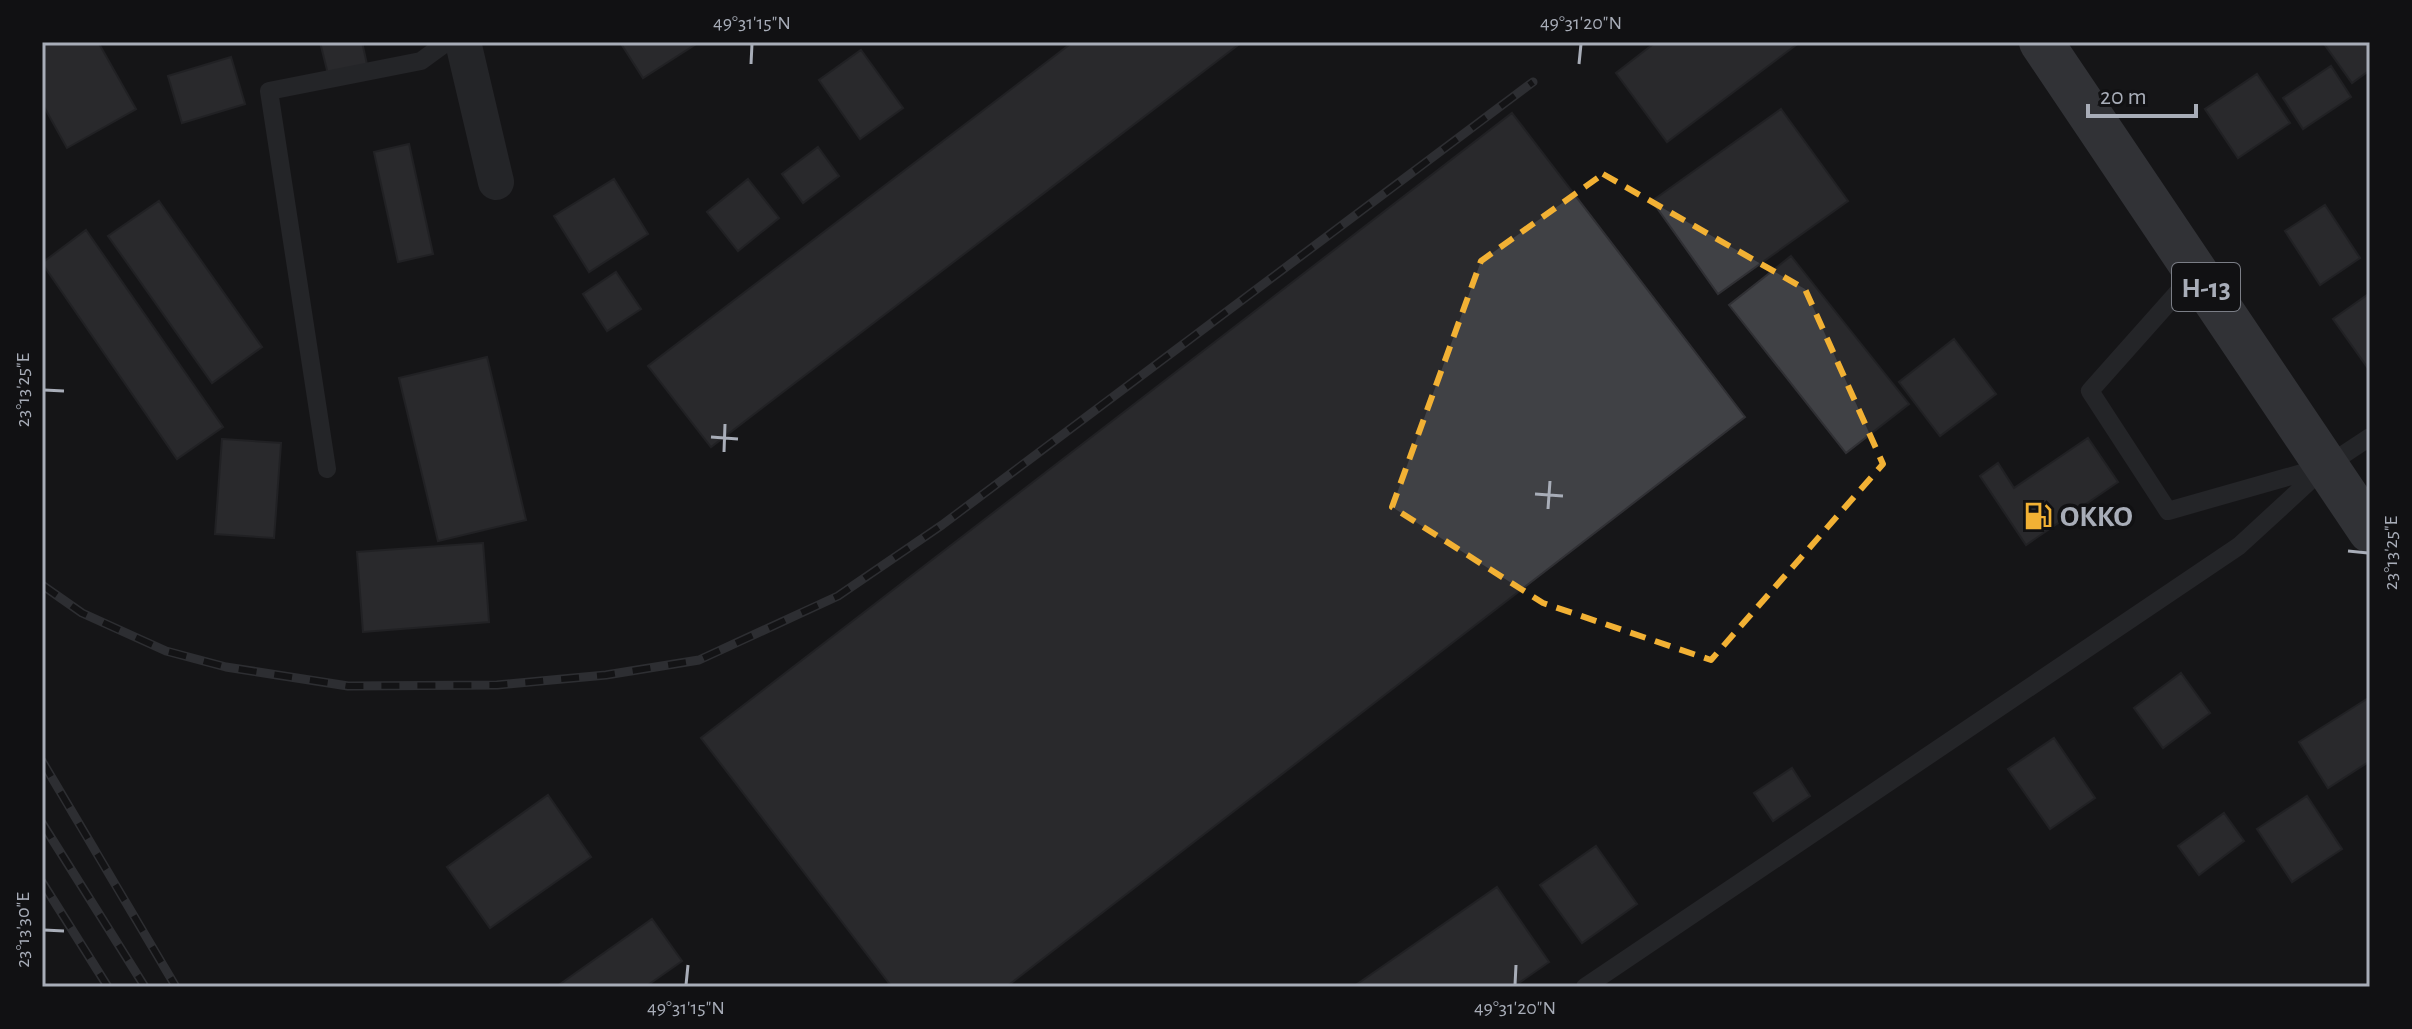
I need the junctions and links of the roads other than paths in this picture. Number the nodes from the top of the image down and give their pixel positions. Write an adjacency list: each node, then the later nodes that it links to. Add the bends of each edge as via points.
1 (447, 42): 8 (lane, via 421,61 269,91)
2 (463, 42): 4 (street)
3 (2041, 42): 5 (main road, Н-13)
4 (496, 182)
5 (2196, 272): 7 (main road, Н-13); 7 (lane, via 2090,391 2168,511)
6 (2370, 437): 7 (lane)
7 (2326, 466): 9 (main road, Н-13); 10 (lane, via 2239,546)
8 (327, 469)
9 (2370, 531)
10 (1585, 987)

